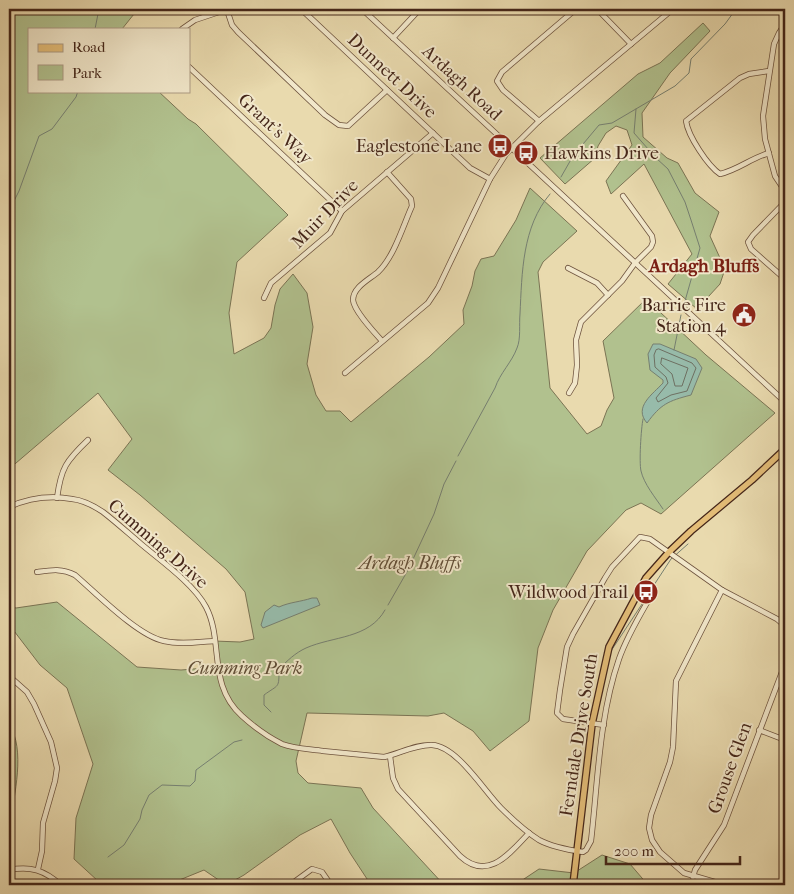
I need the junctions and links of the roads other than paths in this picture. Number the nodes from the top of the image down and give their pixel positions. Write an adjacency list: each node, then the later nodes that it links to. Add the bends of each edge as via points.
1 (228, 9): 9 (street, via 195,20); 14 (street, via 232,25 238,32 339,126 348,126)
2 (301, 9): 14 (street, Dunnett Drive)
3 (362, 9): 10 (street, Ardagh Road)
4 (420, 9): 10 (street)
5 (576, 9): 15 (street, via 502,72 498,81 503,90)
6 (597, 9): 11 (street)
7 (673, 9): 11 (street)
8 (785, 24): 13 (street, via 774,44)
9 (183, 28)
10 (393, 38): 17 (street, Ardagh Road)
11 (631, 44): 15 (street)
12 (190, 67): 24 (street, Grant's Way)
13 (770, 71): 18 (street, via 763,116); 18 (street, via 740,78 686,121 687,130 713,169 720,174)
14 (387, 90): 16 (street, Dunnett Drive)
15 (539, 121): 17 (street)
16 (433, 133): 19 (street, Muir Drive); 20 (street, Dunnett Drive, via 470,168)
17 (512, 148): 20 (street); 25 (street, Ardagh Road)
18 (769, 153): 21 (street, via 775,176)
19 (387, 172): 24 (street, Muir Drive); 30 (street, via 411,200 412,206 386,263 359,287 353,302)
20 (490, 179): 30 (street, via 428,303)
21 (785, 191)
22 (623, 196): 25 (street, via 653,239 652,245)
23 (785, 202): 27 (street, via 748,242 751,249)
24 (342, 211): 29 (street, Muir Drive, via 330,233 271,284)
25 (635, 263): 28 (street); 33 (street, Ardagh Road)
26 (568, 268): 28 (street, via 597,284)
27 (785, 279)
28 (608, 295): 32 (street, via 578,328 575,384)
29 (264, 298)
30 (382, 341): 31 (street)
31 (345, 373)
32 (568, 393)
33 (785, 402)
34 (88, 440): 36 (street, via 70,457 64,468)
35 (785, 449): 38 (main road, Ferndale Drive South)
36 (57, 498): 37 (street, Cumming Drive, via 40,497); 43 (street, Cumming Drive, via 72,499 102,511 166,564 203,602 212,621)
37 (9, 507)
38 (669, 552): 40 (main road, Ferndale Drive South); 41 (street); 46 (street, via 650,539 640,537 608,573 567,647 558,713 563,719)
39 (37, 572): 43 (street, via 57,569 75,575 137,628 158,640 175,643)
40 (644, 581): 46 (main road, Ferndale Drive South, via 609,647); 47 (street, via 652,594 619,660)
41 (722, 590): 42 (street); 55 (street, via 676,681 673,747 650,814 652,840 660,852)
42 (785, 626)
43 (214, 641): 50 (street, Cumming Drive, via 224,693 240,715 257,728 282,744 297,748)
44 (785, 664): 48 (street, Grouse Glen)
45 (9, 676): 54 (street, via 27,692 34,704 51,742 57,768 43,823)
46 (592, 724): 47 (street); 52 (main road, Ferndale Drive South)
47 (604, 725): 52 (street, via 591,841 586,850)
48 (759, 730): 49 (street); 55 (street, Grouse Glen, via 724,825 694,870)
49 (785, 740)
50 (390, 756): 51 (street, Cumming Drive, via 432,745 444,748); 51 (street, via 393,779 398,789 467,862 478,867 496,864)
51 (529, 833): 52 (street, Cumming Drive, via 540,841)
52 (576, 851): 59 (main road, Ferndale Drive South)
53 (9, 870): 54 (street)
54 (38, 870): 56 (street)
55 (693, 877): 60 (street)
56 (61, 885)
57 (290, 885): 58 (street, via 312,869 322,872)
58 (331, 885)
59 (573, 885)
60 (725, 885)

